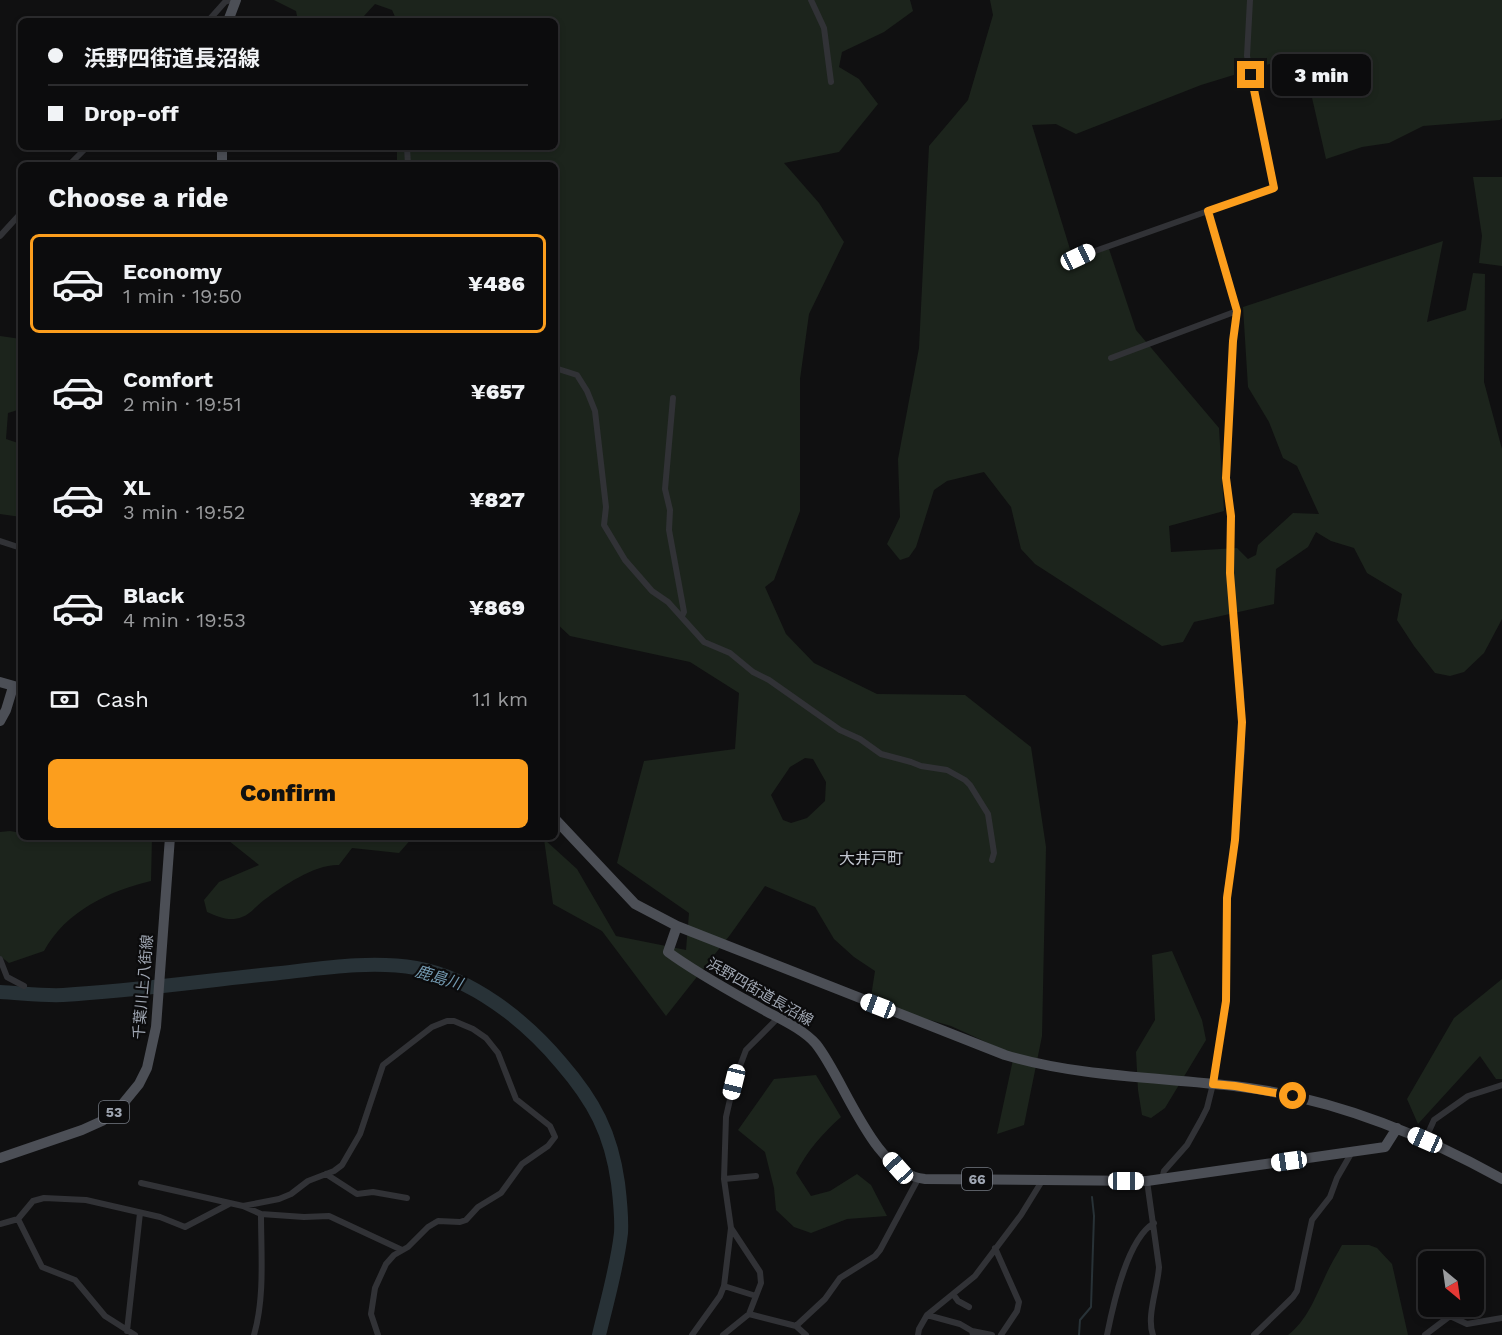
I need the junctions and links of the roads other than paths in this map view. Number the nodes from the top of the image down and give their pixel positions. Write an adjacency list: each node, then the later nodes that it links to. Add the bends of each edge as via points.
1 (230, 0): 5 (street)
2 (236, 0): 6 (main road)
3 (811, 0): 7 (street, via 824,28)
4 (1250, 0): 10 (street, via 1247,56 1274,188)
5 (211, 18)
6 (229, 18)
7 (831, 82)
8 (84, 150): 9 (street)
9 (72, 162)
10 (1208, 211): 13 (street); 14 (street)
11 (18, 216): 12 (street)
12 (0, 236)
13 (1078, 257)
14 (1237, 311): 15 (street); 31 (street, via 1226,478 1242,749 1227,898 1225,1010)
15 (1111, 358)
16 (558, 369): 20 (street, via 578,375 595,411 607,532 652,591)
17 (673, 398): 20 (street, via 665,489)
18 (0, 541): 19 (street)
19 (18, 547)
20 (682, 616): 26 (street, via 704,642 730,653 753,672 881,754 947,770 965,780 988,814)
21 (0, 682): 22 (main road)
22 (17, 687): 23 (main road)
23 (0, 721)
24 (558, 822): 27 (main road, 浜野四街道長沼線, via 635,904)
25 (170, 840): 36 (main road, 千葉川上八街線 / 53, via 156,1027 147,1068 139,1084 102,1121)
26 (992, 860)
27 (677, 926): 30 (main road, 浜野四街道長沼線, via 668,952); 31 (main road, 浜野四街道長沼線, via 1005,1056 1137,1078)
28 (0, 959): 29 (street, via 7,976)
29 (24, 986)
30 (777, 1018): 39 (street, via 746,1050 734,1082 726,1117); 40 (main road, 浜野四街道長沼線, via 814,1042 865,1129 898,1168)
31 (1213, 1084): 33 (main road, 浜野四街道長沼線, via 1312,1100); 41 (street, via 1201,1120)
32 (1502, 1085): 34 (street, via 1468,1096 1434,1120)
33 (1397, 1128): 34 (main road, 浜野四街道長沼線); 35 (main road, 66, via 1385,1147)
34 (1425, 1140): 42 (main road, 浜野四街道長沼線)
35 (1352, 1152): 41 (main road, 66); 78 (street, via 1330,1197 1312,1220 1297,1291)
36 (0, 1158)
37 (326, 1174): 46 (street, via 357,1194 373,1192); 48 (street, via 279,1199); 56 (street, via 348,1158 383,1065 439,1023 454,1022 486,1038 498,1053 516,1099 550,1126 555,1137 522,1164 501,1192 466,1220 438,1221)
38 (756, 1176): 39 (street)
39 (724, 1179): 54 (street)
40 (918, 1179): 43 (main road, 66); 64 (street, via 880,1250 840,1278)
41 (1162, 1179): 44 (main road, 66)
42 (1502, 1179)
43 (1042, 1181): 44 (main road, 66); 55 (street)
44 (1147, 1181): 52 (street)
45 (141, 1183): 47 (street)
46 (407, 1198)
47 (229, 1204): 48 (street); 49 (street, via 185,1227)
48 (243, 1206): 50 (street)
49 (140, 1213): 51 (street, via 86,1200 44,1198 33,1201); 65 (street)
50 (261, 1214): 56 (street, via 329,1216); 68 (street, via 261,1279)
51 (18, 1219): 53 (street); 65 (street, via 42,1268 75,1280 105,1316)
52 (1154, 1223): 76 (street, via 1141,1234 1133,1250); 77 (street, via 1159,1280 1151,1323)
53 (0, 1224)
54 (731, 1228): 57 (street); 59 (street, via 760,1272)
55 (995, 1248): 58 (street, via 975,1276); 75 (street, via 1019,1302)
56 (402, 1250): 69 (street, via 386,1264 375,1288 371,1314)
57 (724, 1286): 59 (street); 70 (street)
58 (953, 1294): 60 (street); 62 (street)
59 (756, 1296): 61 (street)
60 (969, 1307)
61 (749, 1314): 64 (street); 71 (street)
62 (927, 1315): 66 (street, via 960,1323); 73 (street)
63 (1502, 1318): 79 (street, via 1467,1324 1450,1316)
64 (796, 1326): 72 (street)
65 (128, 1330): 67 (street)
66 (973, 1333): 74 (street)
67 (135, 1335)
68 (254, 1335)
69 (378, 1335)
70 (692, 1335)
71 (723, 1335)
72 (806, 1335)
73 (918, 1335)
74 (992, 1335)
75 (1001, 1335)
76 (1107, 1335)
77 (1153, 1335)
78 (1254, 1335)
79 (1425, 1335)

